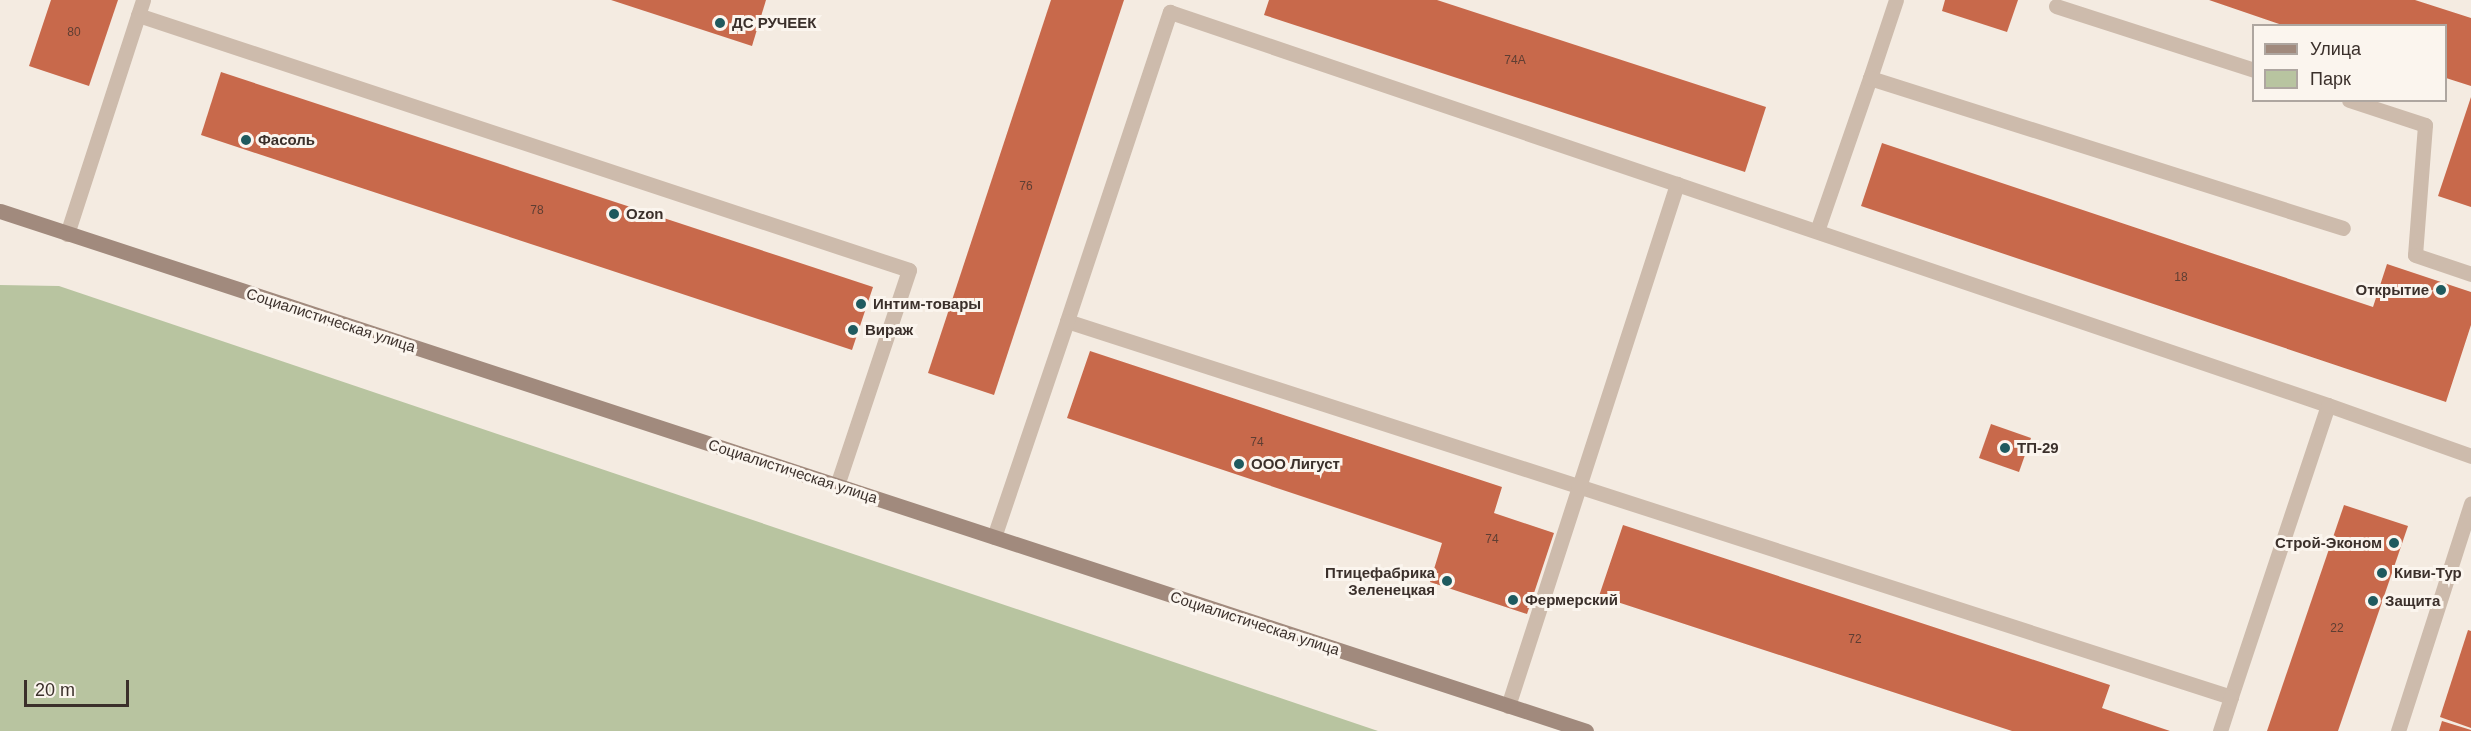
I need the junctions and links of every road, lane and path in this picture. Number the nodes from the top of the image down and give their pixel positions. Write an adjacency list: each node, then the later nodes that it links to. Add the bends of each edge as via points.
1 (143, 0): 4 (lane)
2 (1896, 0): 6 (lane)
3 (2056, 6): 5 (lane)
4 (138, 15): 12 (lane); 17 (lane, via 909,270)
5 (2252, 70)
6 (1870, 78): 10 (lane); 11 (lane)
7 (2355, 102): 13 (lane, via 2425,125 2415,255)
8 (1677, 184): 11 (lane); 14 (lane, via 1170,12); 18 (lane)
9 (0, 212): 12 (main road, Социалистическая улица)
10 (2343, 228)
11 (1817, 231): 15 (lane)
12 (68, 234): 17 (main road, Социалистическая улица)
13 (2471, 274)
14 (1067, 321): 18 (lane); 20 (lane)
15 (2328, 405): 16 (lane); 21 (lane)
16 (2471, 456)
17 (837, 485): 20 (main road, Социалистическая улица)
18 (1580, 487): 21 (lane); 22 (lane)
19 (2471, 503): 25 (lane)
20 (994, 537): 22 (main road, Социалистическая улица)
21 (2231, 697): 24 (lane)
22 (1508, 706): 23 (main road, Социалистическая улица)
23 (1586, 731)
24 (2220, 731)
25 (2398, 731)

